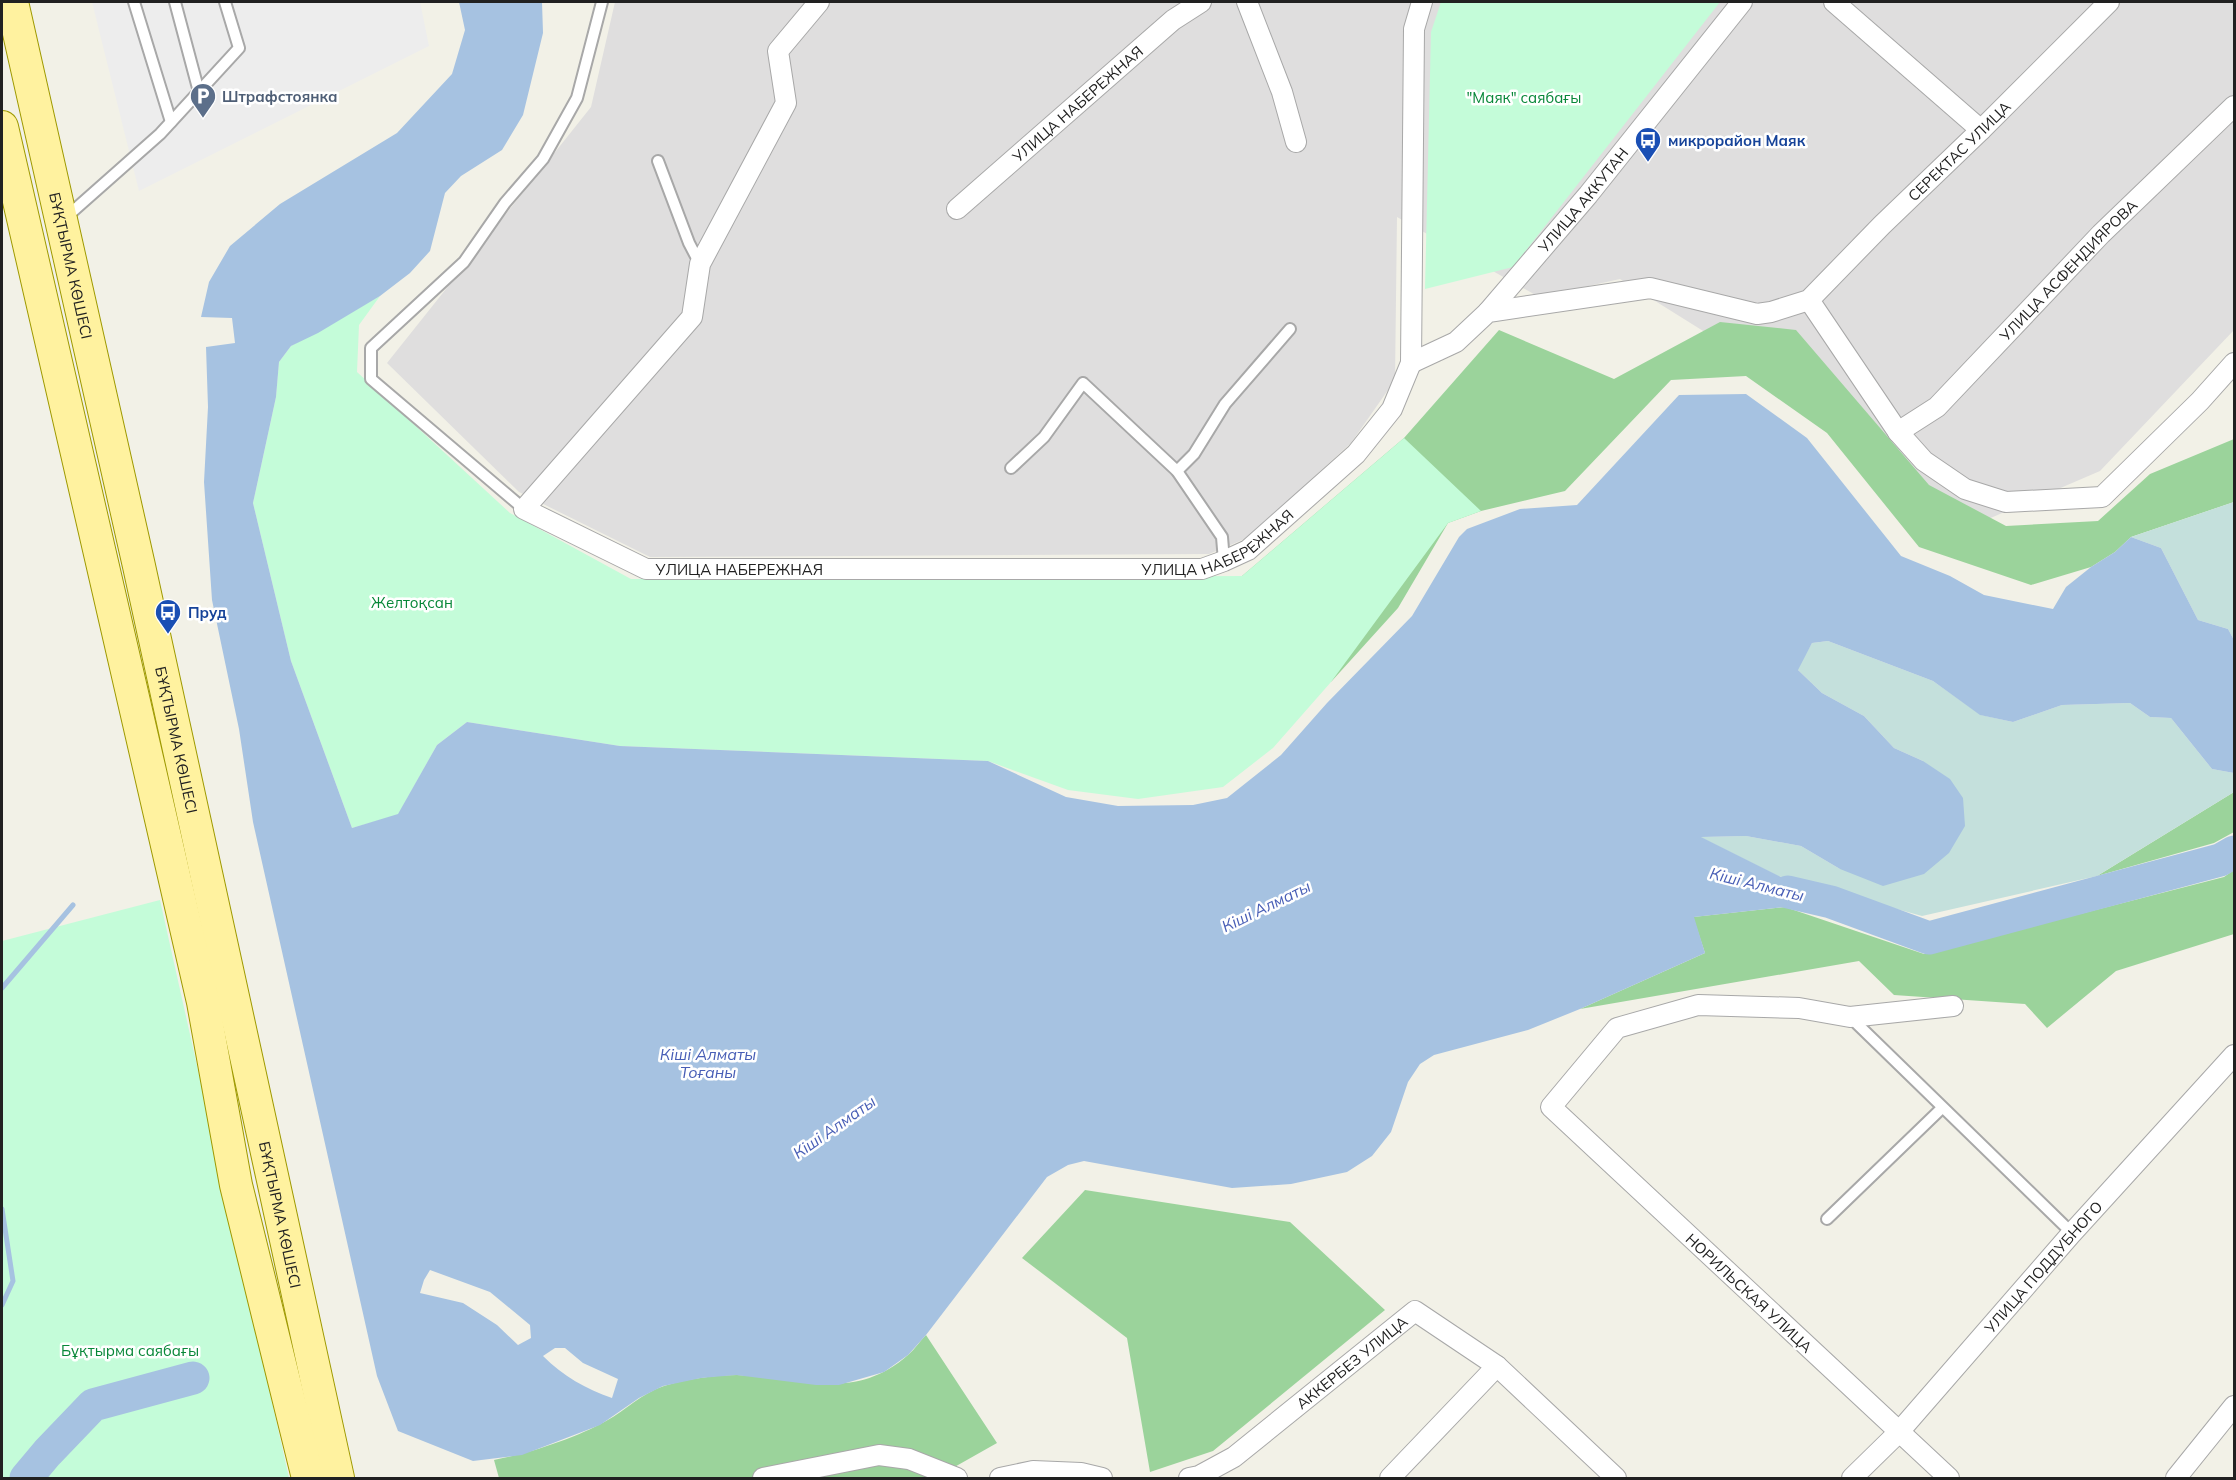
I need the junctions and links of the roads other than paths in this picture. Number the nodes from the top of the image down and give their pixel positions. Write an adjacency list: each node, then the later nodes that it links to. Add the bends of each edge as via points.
1 (12, 2): 21 (main road, БҰҚТЫРМА КӨШЕСІ)
2 (134, 2): 15 (lane)
3 (175, 2): 13 (lane)
4 (225, 2): 13 (lane, via 239,48)
5 (602, 2): 31 (lane, via 577,99 543,159 505,203 464,262 371,348 371,379)
6 (819, 2): 22 (street, via 778,51 786,103)
7 (1201, 2): 20 (street, УЛИЦА НАБЕРЕЖНАЯ, via 1173,20)
8 (1247, 2): 18 (street, via 1282,92)
9 (1422, 2): 26 (street, via 1414,29)
10 (1742, 2): 24 (street, УЛИЦА АККУТАН, via 1588,195)
11 (1833, 2): 17 (street)
12 (2109, 2): 17 (street, СЕРЕКТАС УЛИЦА)
13 (199, 92): 15 (lane)
14 (2235, 106): 28 (street, УЛИЦА АСФЕНДИЯРОВА, via 2101,234 1937,407)
15 (171, 122): 21 (lane)
16 (2, 127): 42 (main road, via 203,1002 240,1203)
17 (1981, 130): 23 (street, СЕРЕКТАС УЛИЦА)
18 (1296, 142)
19 (658, 161): 22 (lane)
20 (957, 209)
21 (61, 221): 43 (main road, БҰҚТЫРМА КӨШЕСІ)
22 (700, 264): 31 (street, via 692,316)
23 (1809, 300): 24 (street, via 1757,314 1650,288); 28 (street)
24 (1488, 312): 26 (street, via 1456,342)
25 (1290, 329): 30 (lane, via 1225,404 1194,454)
26 (1411, 363): 32 (street, УЛИЦА НАБЕРЕЖНАЯ, via 1392,409 1356,454 1248,550)
27 (2235, 363): 28 (street, via 2102,497 2006,502 1965,489 1924,461)
28 (1898, 432)
29 (1011, 468): 30 (lane, via 1044,437 1083,383)
30 (1177, 471): 32 (lane, via 1222,537)
31 (524, 508): 32 (street, УЛИЦА НАБЕРЕЖНАЯ, via 646,569 1202,568)
32 (1224, 561)
33 (1953, 1006): 34 (street)
34 (1850, 1017): 36 (lane); 41 (street, НОРИЛЬСКАЯ УЛИЦА, via 1799,1008 1698,1005 1617,1028 1551,1107)
35 (2235, 1055): 38 (street, УЛИЦА ПОДДУБНОГО)
36 (1942, 1108): 37 (lane); 38 (lane)
37 (1827, 1219)
38 (2072, 1233): 41 (street, УЛИЦА ПОДДУБНОГО)
39 (1497, 1366): 48 (street, АККЕРБЕЗ УЛИЦА, via 1415,1311 1234,1457); 49 (street); 50 (street, АККЕРБЕЗ УЛИЦА)
40 (2235, 1406): 53 (street)
41 (1898, 1433): 51 (street, УЛИЦА ПОДДУБНОГО); 52 (street, НОРИЛЬСКАЯ УЛИЦА)
42 (308, 1479)
43 (338, 1479)
44 (763, 1479): 45 (street, via 879,1455 909,1459)
45 (957, 1479)
46 (1000, 1479): 47 (street, via 1033,1471 1081,1473)
47 (1102, 1479)
48 (1189, 1479)
49 (1390, 1479)
50 (1616, 1479)
51 (1852, 1479)
52 (1948, 1479)
53 (2176, 1479)

